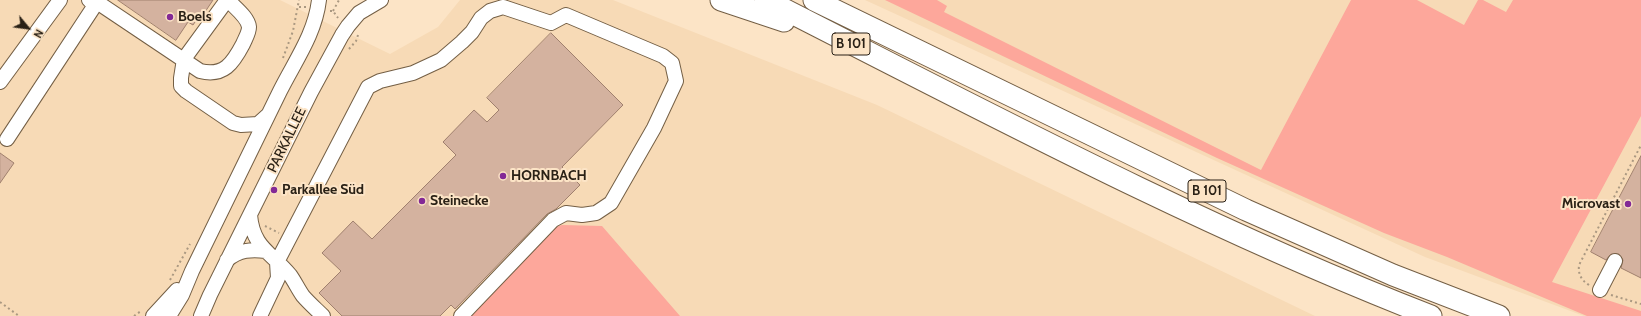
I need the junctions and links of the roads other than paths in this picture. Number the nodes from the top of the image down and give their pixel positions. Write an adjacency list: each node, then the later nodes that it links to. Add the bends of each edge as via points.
1 (60, 0): 12 (street)
2 (227, 0): 11 (street); 11 (street, via 245,18 249,26 235,59 219,72 209,73 200,71)
3 (319, 0): 14 (street, PARKALLEE, via 306,44)
4 (381, 0): 16 (street, PARKALLEE, via 359,13 342,35 311,92)
5 (721, 0): 13 (highway, via 794,25)
6 (766, 0): 13 (highway, B 101)
7 (814, 0): 10 (highway, B 101)
8 (829, 0): 10 (highway)
9 (93, 1): 11 (street); 15 (street)
10 (909, 47): 30 (highway, B 101, via 1260,216 1393,274)
11 (184, 59): 14 (street, via 181,86 224,118 250,126 258,124)
12 (0, 82)
13 (937, 87): 29 (highway, B 101, via 1175,204)
14 (271, 111): 21 (street, PARKALLEE)
15 (7, 139)
16 (255, 219): 17 (street, via 251,227); 18 (street, PARKALLEE)
17 (266, 252): 18 (street, via 248,250 234,254); 19 (street)
18 (227, 260): 25 (street, PARKALLEE)
19 (277, 262): 26 (street, via 278,278); 27 (street, via 290,275 304,297); 28 (street, via 368,87 380,81 413,74 440,60 467,37 490,11 503,7 551,22 566,15 663,56 672,63 676,81 654,128 612,203 596,213 566,213 553,220)
20 (1615, 262): 22 (street)
21 (192, 271): 23 (street, via 171,299); 24 (street, PARKALLEE, via 182,295)
22 (1600, 290)
23 (153, 316)
24 (169, 316)
25 (201, 316)
26 (260, 316)
27 (323, 316)
28 (461, 316)
29 (1431, 316)
30 (1499, 316)

